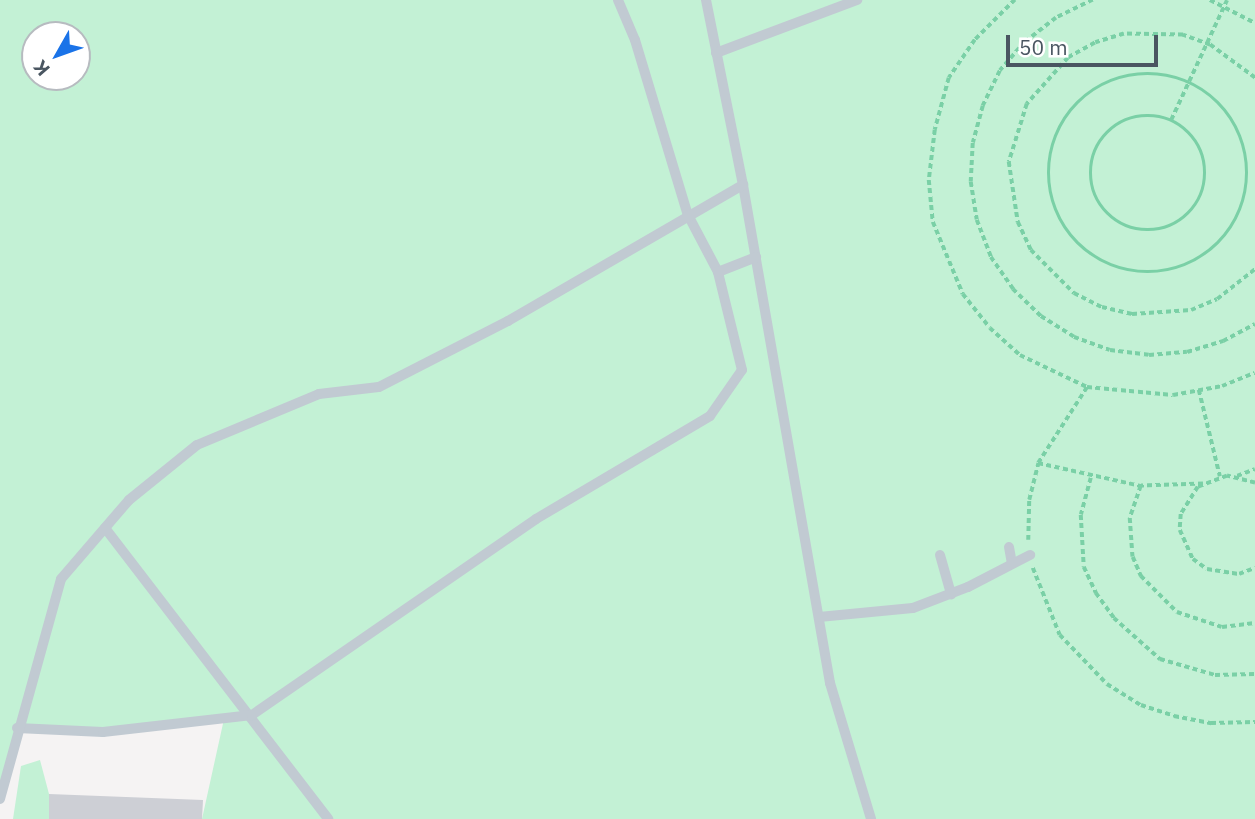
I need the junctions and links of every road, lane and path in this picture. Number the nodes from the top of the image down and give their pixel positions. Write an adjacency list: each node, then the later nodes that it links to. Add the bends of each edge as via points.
1 (618, 0): 16 (lane, via 635,40)
2 (706, 0): 11 (lane)
3 (857, 0): 11 (lane)
4 (1015, 0): 22 (path, via 975,40 949,78 934,130 929,180 933,222 962,294 990,328 1020,355)
5 (1093, 0): 20 (path, via 1056,18 1025,42 1000,71 983,106 973,143 971,182 977,220 991,257 1013,289 1041,316 1074,337 1110,350 1149,355 1187,352 1223,341)
6 (1210, 0): 8 (path)
7 (1227, 0): 8 (path)
8 (1224, 6): 9 (path); 10 (path)
9 (1255, 23)
10 (1207, 44): 12 (path); 13 (path); 18 (path, via 1154,32 1124,34 1068,58 1039,87 1015,131 1010,192 1022,231 1051,274 1102,307 1132,314 1191,310 1217,299)
11 (716, 53): 15 (lane)
12 (1255, 78)
13 (1188, 83): 13 (path, via 1223,108 1245,152 1244,201 1234,224 1199,259 1177,269 1152,273 1107,264 1087,252 1058,215 1049,170 1061,126 1074,107 1112,80 1159,74); 14 (path)
14 (1171, 120): 14 (path, via 1199,145 1205,181 1200,199 1174,225 1155,231 1118,223 1093,193 1093,155 1102,138 1125,121 1153,116)
15 (743, 185): 16 (lane); 17 (lane)
16 (688, 215): 19 (lane); 32 (lane, via 508,321 379,387 319,394 197,445 129,500)
17 (756, 257): 19 (lane); 39 (lane)
18 (1255, 269)
19 (718, 272): 42 (lane, via 741,370 710,416 536,519)
20 (1255, 324)
21 (1255, 373): 23 (path)
22 (1087, 387): 23 (path, via 1138,395); 24 (path)
23 (1199, 390): 26 (path)
24 (1038, 463): 28 (path); 35 (path, via 1027,529)
25 (1255, 468): 27 (path)
26 (1220, 477): 27 (path); 30 (path)
27 (1235, 477): 29 (path)
28 (1091, 478): 31 (path); 41 (path, via 1081,516 1084,566 1114,618 1160,659 1215,675)
29 (1255, 483)
30 (1203, 484): 31 (path); 37 (path, via 1187,499 1181,514 1184,545 1194,559 1215,572 1239,574)
31 (1141, 486): 40 (path, via 1128,538 1141,576 1177,612 1200,622 1222,626)
32 (105, 528): 42 (lane); 44 (lane, via 61,579)
33 (1009, 547): 36 (lane)
34 (940, 555): 38 (lane)
35 (1030, 555): 36 (lane); 43 (path, via 1046,608 1060,635 1107,684 1141,705 1174,716 1211,723)
36 (1012, 564): 38 (lane)
37 (1255, 568)
38 (951, 594): 39 (lane, via 914,608 874,615)
39 (819, 617): 47 (lane, via 830,683)
40 (1255, 623)
41 (1255, 674)
42 (252, 715): 44 (lane, via 103,732); 46 (lane)
43 (1255, 722)
44 (17, 728): 45 (lane)
45 (0, 799)
46 (328, 819)
47 (871, 819)

